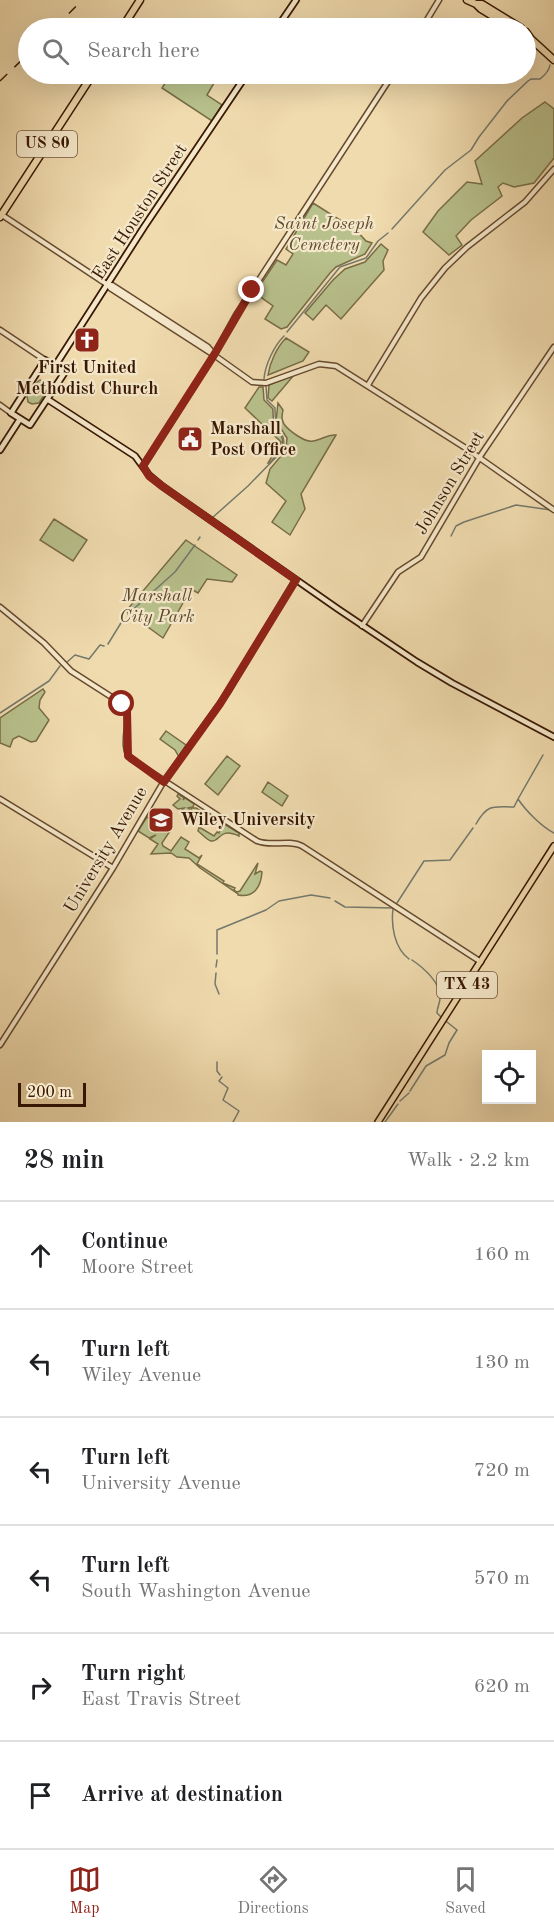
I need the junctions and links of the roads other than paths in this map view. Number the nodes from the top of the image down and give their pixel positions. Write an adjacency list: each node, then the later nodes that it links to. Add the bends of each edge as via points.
1 (140, 0): 6 (highway)
2 (296, 0): 7 (main road)
3 (439, 0): 8 (street)
4 (467, 0): 5 (highway)
5 (476, 4): 9 (highway); 10 (highway)
6 (128, 18)
7 (284, 18)
8 (428, 18)
9 (496, 18)
10 (505, 18)
11 (536, 45): 12 (highway)
12 (554, 60)
13 (87, 84): 17 (highway, US 80)
14 (240, 84): 18 (main road, East Houston Street)
15 (386, 84): 21 (street)
16 (554, 169): 24 (street, via 525,202 445,268)
17 (1, 216): 18 (street)
18 (108, 285): 21 (street); 23 (main road, East Houston Street)
19 (0, 330): 22 (street)
20 (554, 347): 30 (street, Johnson Street)
21 (214, 355): 24 (street, via 258,384 317,364 336,366); 31 (street)
22 (45, 360): 23 (main road); 27 (main road)
23 (55, 366): 25 (main road, via 65,372)
24 (368, 385): 30 (street)
25 (47, 399): 28 (main road, via 30,425); 31 (main road, via 131,453)
26 (0, 405): 27 (street)
27 (11, 413): 28 (main road)
28 (20, 419): 29 (main road)
29 (0, 450)
30 (480, 458): 32 (street); 35 (street, Johnson Street, via 421,557 398,572)
31 (143, 466): 33 (main road, via 162,486)
32 (554, 510)
33 (296, 580): 35 (main road); 37 (street, University Avenue, via 220,704)
34 (0, 607): 37 (street, via 67,667 126,709 127,755)
35 (363, 626): 36 (main road, via 449,681)
36 (554, 737)
37 (164, 782): 40 (street, University Avenue); 41 (street, via 263,843 300,845)
38 (0, 799): 40 (street)
39 (554, 846): 41 (main road, TX 43)
40 (113, 868): 42 (street, University Avenue)
41 (481, 962): 43 (main road, TX 43)
42 (0, 1045)
43 (378, 1122)

